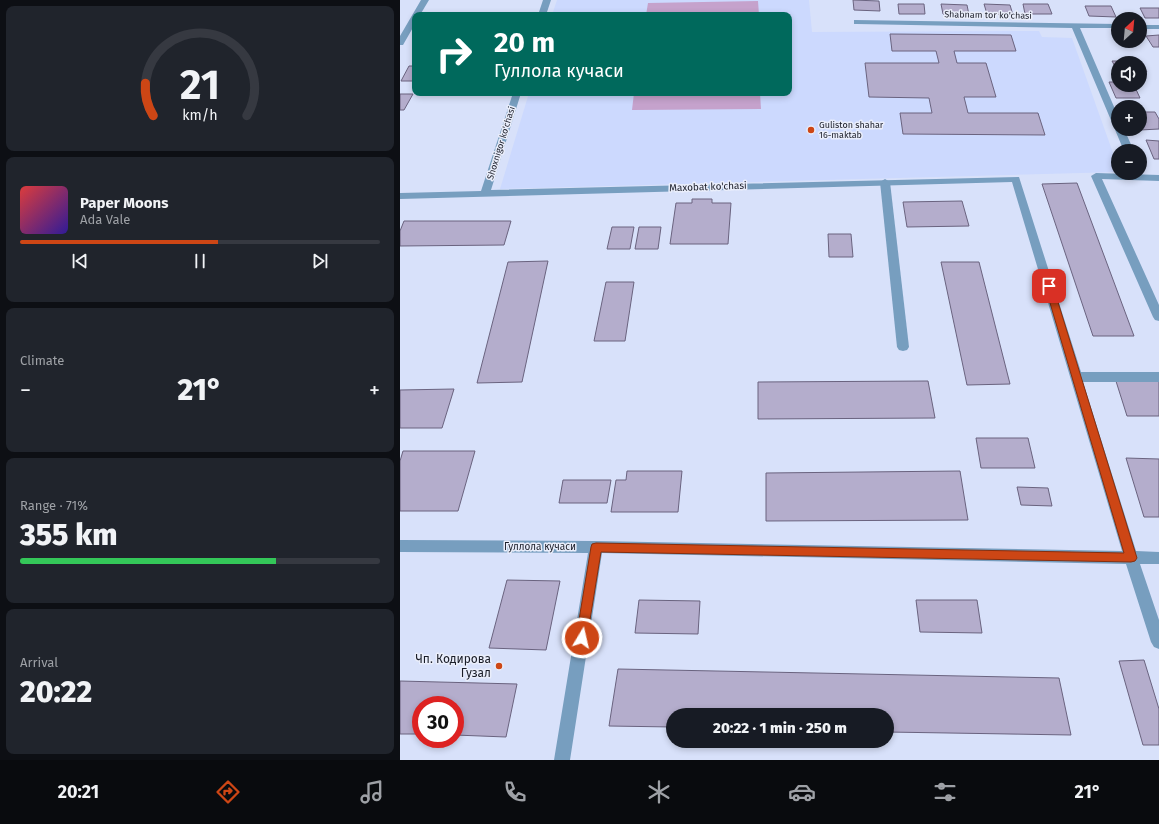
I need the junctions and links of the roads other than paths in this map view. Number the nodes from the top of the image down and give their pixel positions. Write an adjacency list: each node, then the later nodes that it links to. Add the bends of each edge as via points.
1 (425, 0): 3 (street)
2 (547, 0): 4 (street)
3 (418, 12)
4 (543, 12)
5 (857, 22): 7 (street, Shabnam tor ko'chasi)
6 (412, 23): 11 (street)
7 (1075, 26): 8 (street, Shabnam tor ko'chasi); 13 (street)
8 (1111, 26)
9 (1147, 26): 10 (street)
10 (1159, 27)
11 (400, 43)
12 (516, 96): 18 (street, Shoxnigor ko'chasi)
13 (1111, 109)
14 (1111, 176): 20 (street, via 1096,176)
15 (1147, 176): 16 (street)
16 (1159, 178)
17 (885, 182): 18 (street, Maxobat ko'chasi); 21 (street); 23 (street, Maxobat ko'chasi, via 1016,179)
18 (485, 193): 19 (street, Maxobat ko'chasi)
19 (400, 196)
20 (1159, 317)
21 (903, 347)
22 (1159, 376): 23 (street)
23 (1076, 378): 26 (street)
24 (400, 546): 25 (street, Гуллола кучаси)
25 (596, 547): 26 (street, Гуллола кучаси); 29 (street)
26 (1131, 558): 27 (street, Гуллола кучаси); 28 (street)
27 (1159, 558)
28 (1159, 642)
29 (562, 760)

